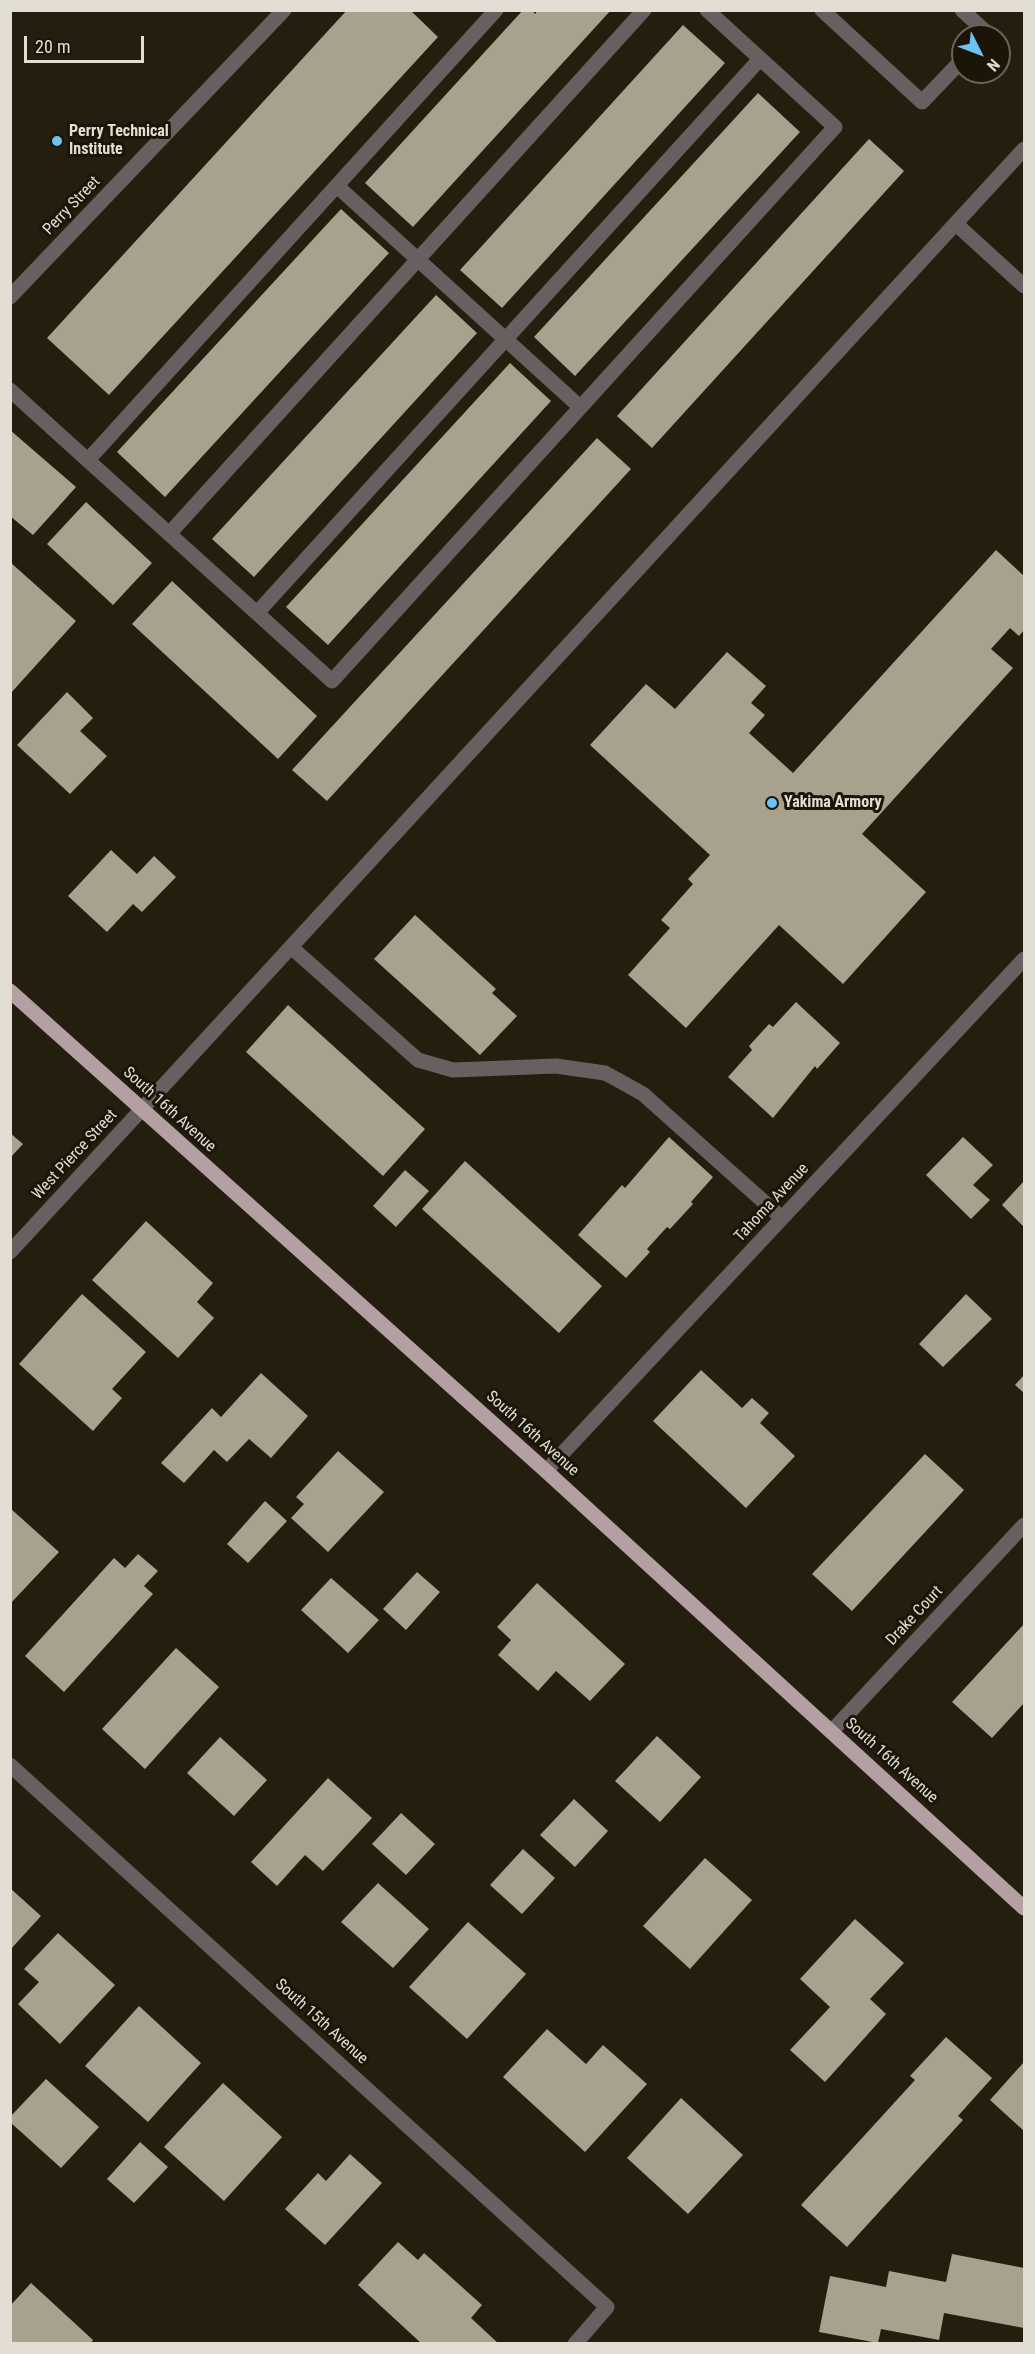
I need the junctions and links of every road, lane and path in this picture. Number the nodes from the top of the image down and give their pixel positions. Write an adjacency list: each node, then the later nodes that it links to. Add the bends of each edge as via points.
1 (284, 10): 15 (street, Perry Street)
2 (496, 10): 11 (street)
3 (644, 10): 13 (street)
4 (707, 10): 8 (street)
5 (822, 10): 9 (street, via 922,102)
6 (962, 10): 7 (street)
7 (977, 24)
8 (760, 59): 16 (street); 18 (street, via 835,127)
9 (951, 71)
10 (1024, 149): 12 (street, West Pierce Street)
11 (337, 186): 13 (street); 19 (street)
12 (956, 224): 14 (street); 22 (street, West Pierce Street)
13 (417, 260): 16 (street); 20 (street)
14 (1024, 286)
15 (10, 297)
16 (505, 339): 18 (street); 21 (street)
17 (10, 390): 19 (street)
18 (580, 407): 21 (street, via 332,681)
19 (88, 460): 20 (street)
20 (169, 534): 21 (street)
21 (256, 613)
22 (291, 947): 25 (street, West Pierce Street); 26 (street, via 424,1063 453,1070 556,1066 605,1073 618,1080 643,1094)
23 (1024, 959): 26 (street, Tahoma Avenue)
24 (10, 991): 25 (main road, South 16th Avenue)
25 (142, 1109): 27 (street, West Pierce Street); 28 (main road, South 16th Avenue)
26 (782, 1218): 28 (street, Tahoma Avenue)
27 (10, 1252)
28 (546, 1470): 30 (main road, South 16th Avenue)
29 (1024, 1525): 30 (street, Drake Court)
30 (832, 1731): 32 (main road, South 16th Avenue)
31 (10, 1765): 33 (street, South 15th Avenue, via 607,2307)
32 (1024, 1908)
33 (575, 2343)

